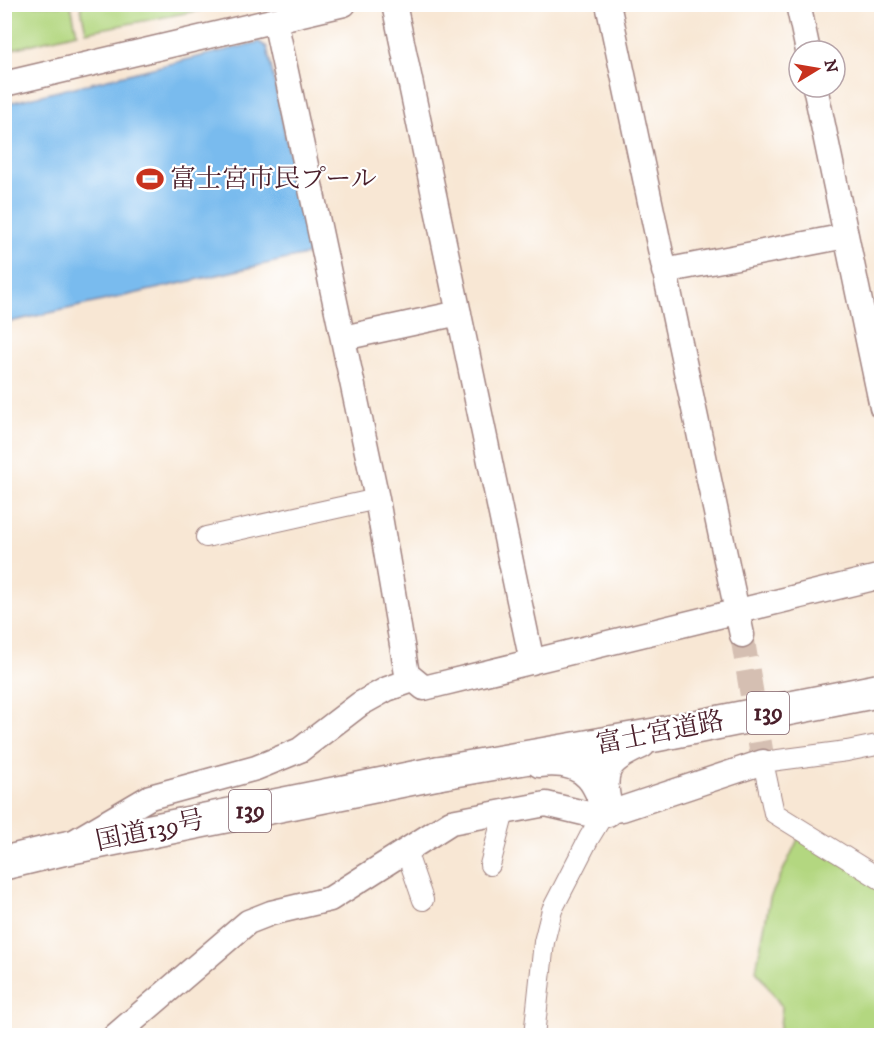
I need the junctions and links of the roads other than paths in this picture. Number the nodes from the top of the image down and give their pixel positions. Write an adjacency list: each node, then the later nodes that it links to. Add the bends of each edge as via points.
1 (344, 4): 5 (street)
2 (394, 4): 11 (street)
3 (608, 4): 10 (street)
4 (798, 4): 6 (street)
5 (275, 20): 7 (street); 12 (street)
6 (805, 39)
7 (4, 84)
8 (817, 99): 9 (street)
9 (846, 236): 10 (street); 13 (street)
10 (664, 271): 17 (street)
11 (459, 313): 12 (street); 18 (street)
12 (343, 338): 14 (street)
13 (882, 407)
14 (377, 499): 15 (street); 19 (street, via 407,674)
15 (206, 537)
16 (882, 576): 17 (street)
17 (739, 623): 18 (street)
18 (532, 662): 19 (street, via 424,688)
19 (413, 680): 27 (street, via 360,704 300,750 256,768 150,796)
20 (882, 690): 21 (highway, 富士宮道路 / 139)
21 (655, 735): 24 (highway, 富士宮道路 / 139); 25 (highway, via 611,756 601,790)
22 (882, 744): 23 (street)
23 (763, 762): 25 (street); 31 (street, via 774,813)
24 (438, 773): 25 (street, via 467,774 554,763 588,777); 27 (highway, 国道139号 / 139)
25 (606, 810): 26 (street, via 588,814 546,804); 34 (street, via 552,910 544,942)
26 (504, 812): 28 (street, via 451,822); 30 (street)
27 (63, 849): 29 (highway, 国道139号 / 139)
28 (406, 851): 32 (street); 33 (street, via 330,899 248,922)
29 (4, 864)
30 (490, 865)
31 (882, 880)
32 (423, 900)
33 (115, 1035)
34 (534, 1035)

